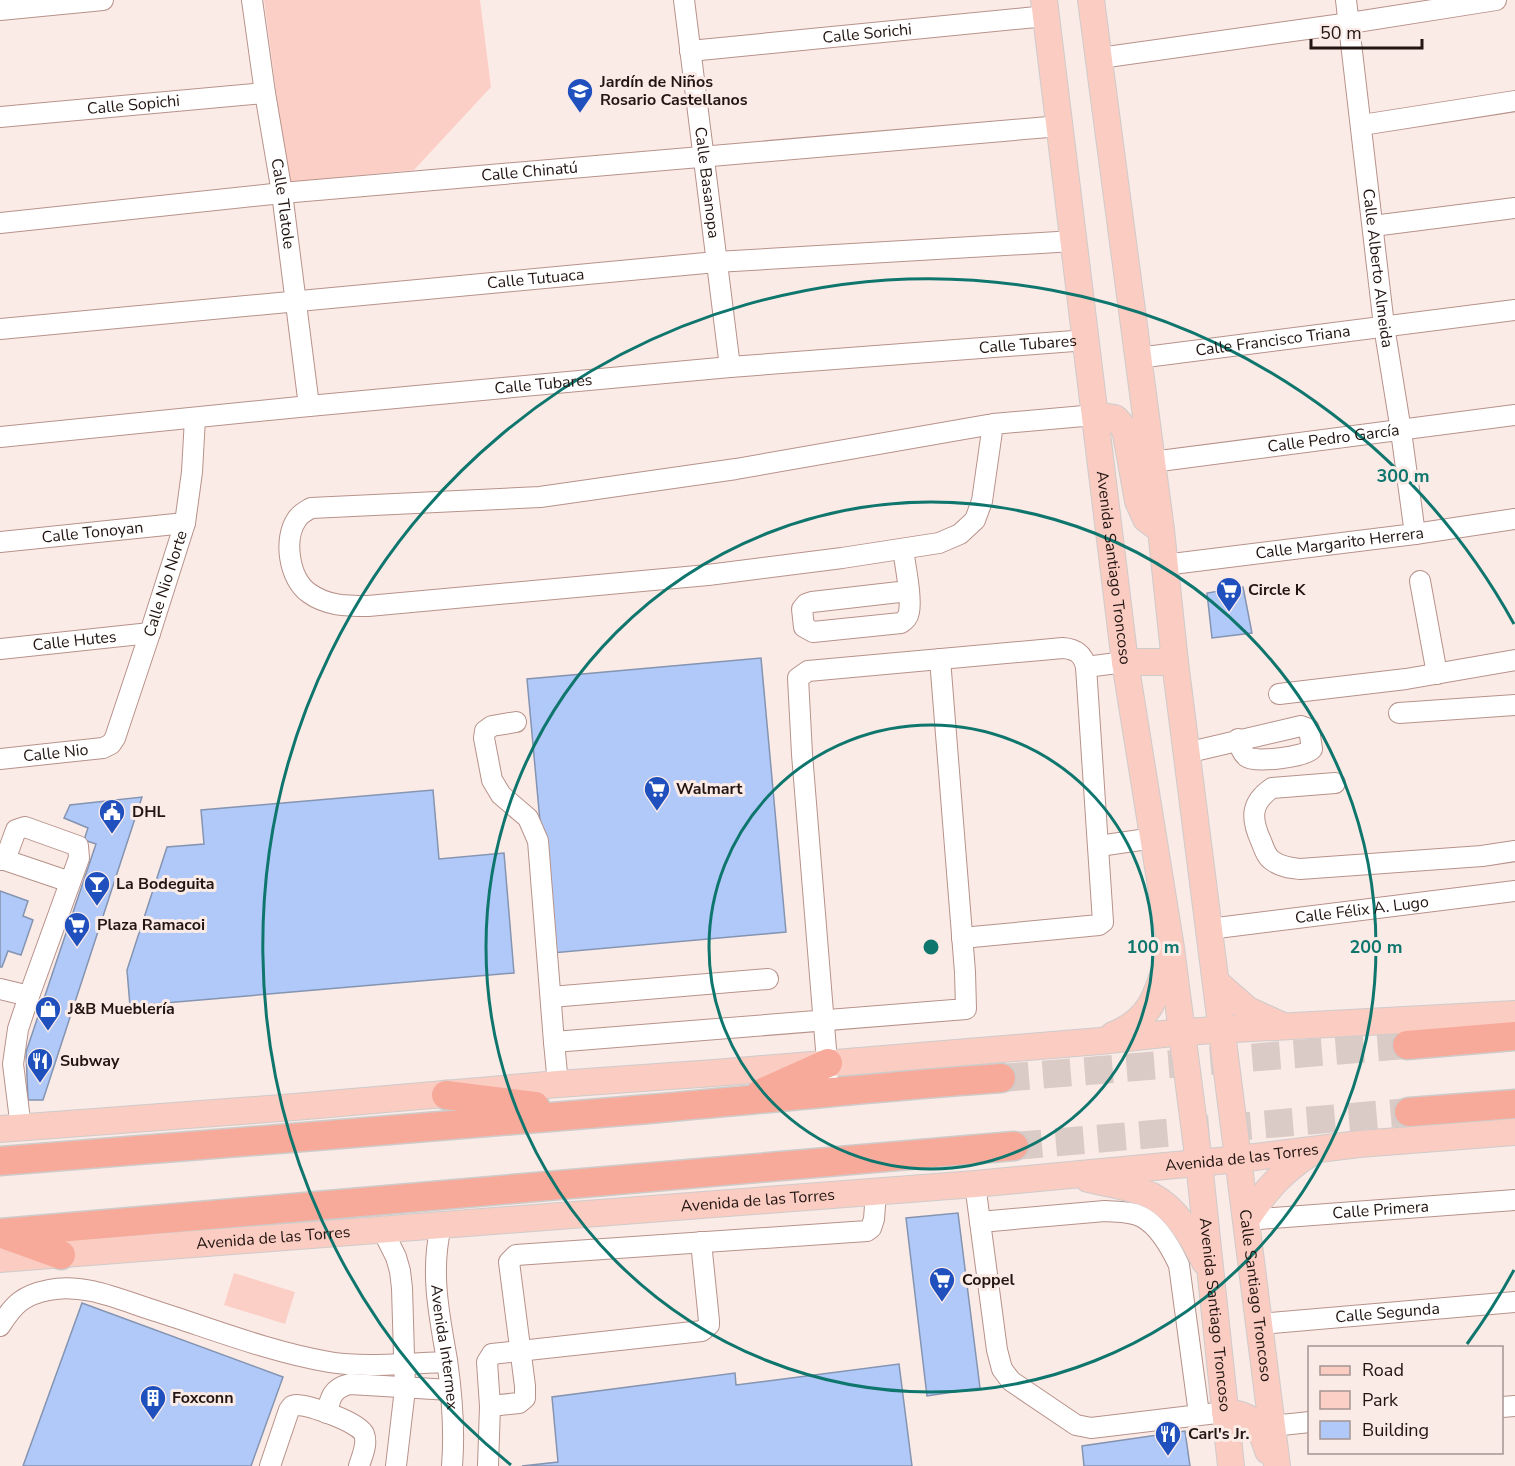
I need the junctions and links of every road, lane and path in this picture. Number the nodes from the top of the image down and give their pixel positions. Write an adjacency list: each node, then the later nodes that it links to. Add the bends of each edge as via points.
1 (103, 0): 8 (street)
2 (252, 0): 12 (street, Calle Tlatole)
3 (684, 0): 10 (street, Calle Basanopa)
4 (1091, 0): 11 (main road)
5 (1346, 0): 9 (street, Calle Alberto Almeida)
6 (1496, 0): 9 (street)
7 (1045, 8): 10 (street, Calle Sorichi); 16 (main road, Avenida Santiago Troncoso)
8 (0, 10)
9 (1350, 23): 11 (street); 15 (street, Calle Alberto Almeida)
10 (690, 51): 17 (street, Calle Basanopa)
11 (1100, 58): 29 (main road)
12 (265, 93): 14 (street, Calle Sopichi); 18 (street, Calle Tlatole)
13 (1515, 101): 15 (street)
14 (0, 117)
15 (1362, 125): 21 (street, Calle Alberto Almeida)
16 (1060, 126): 17 (street, Calle Chinatú); 22 (main road, Avenida Santiago Troncoso)
17 (702, 157): 18 (street, Calle Chinatú); 23 (street, Calle Basanopa)
18 (282, 193): 20 (street, Calle Chinatú); 24 (street, Calle Tlatole)
19 (1515, 208): 21 (street)
20 (0, 223)
21 (1373, 226): 26 (street, Calle Alberto Almeida)
22 (1074, 241): 23 (street, Calle Tutuaca); 28 (main road, Avenida Santiago Troncoso)
23 (716, 262): 24 (street, Calle Tutuaca); 30 (street, Calle Basanopa)
24 (296, 302): 27 (street, Calle Tutuaca); 31 (street, Calle Tlatole)
25 (1515, 310): 26 (street, Calle Francisco Triana)
26 (1384, 326): 29 (street, Calle Francisco Triana); 36 (street, Calle Alberto Almeida)
27 (0, 329)
28 (1086, 340): 30 (street, Calle Tubares); 32 (main road, Avenida Santiago Troncoso)
29 (1138, 358): 38 (main road)
30 (730, 367): 31 (street, Calle Tubares)
31 (309, 406): 34 (street, Calle Tubares)
32 (1095, 415): 35 (street); 41 (main road, via 1115,418 1125,429 1138,501 1146,519); 52 (main road, Avenida Santiago Troncoso)
33 (1515, 415): 36 (street, Calle Pedro García)
34 (195, 418): 37 (street, Calle Tubares); 40 (street, Calle Nio Norte)
35 (993, 424): 44 (street, via 982,501 975,520 960,534 939,543); 44 (street, via 736,470 540,497 311,508 297,517 290,532 289,552 295,574 306,591 339,606 368,606 708,575)
36 (1401, 431): 38 (street, Calle Pedro García); 42 (street, Calle Alberto Almeida)
37 (0, 437)
38 (1152, 462): 41 (main road)
39 (1515, 519): 42 (street, Calle Margarito Herrera)
40 (185, 523): 43 (street, Calle Tonoyan); 48 (street, Calle Nio Norte)
41 (1161, 530): 45 (main road)
42 (1415, 534): 45 (street, Calle Margarito Herrera)
43 (0, 542)
44 (903, 549): 47 (street)
45 (1164, 565): 53 (main road)
46 (1420, 580): 55 (street)
47 (908, 591): 47 (street, via 806,604 802,609 804,627 813,632 901,623 910,610)
48 (150, 633): 49 (street, Calle Hutes); 61 (street, Calle Nio Norte)
49 (0, 649)
50 (940, 659): 54 (street, via 1072,649); 72 (street); 80 (street, via 808,672 798,678)
51 (1515, 660): 55 (street)
52 (1125, 662): 53 (main road); 54 (street); 65 (main road, Avenida Santiago Troncoso)
53 (1175, 662): 62 (main road)
54 (1086, 667): 66 (street)
55 (1437, 674): 56 (street)
56 (1279, 694)
57 (1515, 705): 58 (street)
58 (1399, 712)
59 (516, 722): 78 (street, via 492,726 485,731 484,738 492,780 501,795 528,818 538,841)
60 (1238, 740): 62 (street)
61 (111, 744): 63 (street, Calle Nio)
62 (1186, 753): 71 (main road)
63 (0, 759)
64 (1335, 783): 67 (street, via 1272,788 1264,793 1258,801 1253,825 1273,861 1286,868 1300,869)
65 (1154, 838): 66 (street); 73 (main road, Avenida Santiago Troncoso)
66 (1099, 846): 72 (street, via 1102,924)
67 (1515, 851)
68 (3, 860): 69 (street); 69 (street, via 16,830 25,827 78,846 79,858)
69 (70, 882): 77 (street)
70 (1515, 891): 71 (street, Calle Félix A. Lugo)
71 (1209, 929): 75 (main road)
72 (962, 938): 80 (street, via 966,1009)
73 (1171, 948): 83 (main road, Avenida Santiago Troncoso); 85 (main road, via 1152,1005 1127,1030)
74 (768, 979): 78 (street)
75 (1216, 982): 81 (main road, via 1248,1010); 82 (main road)
76 (0, 989): 77 (street)
77 (29, 996): 97 (street, via 18,1029)
78 (551, 997): 86 (street)
79 (1515, 1014): 81 (main road)
80 (825, 1021): 86 (street); 88 (street)
81 (1287, 1028): 82 (main road)
82 (1221, 1031): 83 (main road); 101 (main road, Calle Santiago Troncoso)
83 (1181, 1032): 85 (main road); 103 (main road, Avenida Santiago Troncoso)
84 (1515, 1036): 87 (highway)
85 (1100, 1041): 88 (main road)
86 (554, 1042): 90 (street)
87 (1407, 1045)
88 (828, 1063): 90 (main road); 91 (street); 93 (highway)
89 (1001, 1078): 91 (highway)
90 (558, 1084): 92 (main road)
91 (830, 1094): 93 (highway)
92 (446, 1095): 96 (highway); 97 (main road)
93 (744, 1101): 96 (highway)
94 (1515, 1104): 95 (highway)
95 (1409, 1112)
96 (591, 1114): 102 (highway)
97 (6, 1128)
98 (1515, 1132): 100 (main road, Avenida de las Torres)
99 (1014, 1146): 112 (highway, Avenida de las Torres)
100 (1313, 1151): 101 (main road, Avenida de las Torres); 108 (main road, via 1279,1176)
101 (1239, 1159): 103 (main road, Avenida de las Torres); 108 (main road, Calle Santiago Troncoso)
102 (0, 1161)
103 (1199, 1162): 104 (main road, Avenida de las Torres); 116 (main road, Avenida Santiago Troncoso)
104 (1067, 1174): 105 (main road, Avenida de las Torres); 116 (main road, via 1152,1196 1174,1214 1193,1238)
105 (975, 1184): 106 (main road, Avenida de las Torres); 109 (street)
106 (876, 1192): 110 (main road, Avenida de las Torres); 113 (street, via 874,1219 867,1231)
107 (1515, 1200): 108 (street, Calle Primera)
108 (1246, 1220): 118 (main road, Calle Santiago Troncoso)
109 (980, 1222): 128 (street, via 997,1350 1002,1369 1011,1381 1083,1428); 128 (street, via 1104,1211 1141,1217 1155,1228 1179,1265)
110 (441, 1226): 111 (main road, Avenida de las Torres); 121 (street, Avenida Intermex, via 435,1271)
111 (383, 1231): 114 (main road, Avenida de las Torres); 122 (street, Avenida Intermex, via 400,1271)
112 (0, 1233): 114 (highway)
113 (701, 1242): 120 (street, via 709,1321 706,1328); 120 (street, via 516,1255 509,1262)
114 (61, 1255): 115 (main road, Avenida de las Torres)
115 (0, 1259)
116 (1212, 1277): 126 (main road, Avenida Santiago Troncoso)
117 (1515, 1302): 118 (street, Calle Segunda)
118 (1260, 1324): 130 (main road, Calle Santiago Troncoso)
119 (0, 1326): 122 (street, via 13,1306 31,1295 70,1288 101,1294 297,1356 332,1363)
120 (521, 1350): 125 (street, via 492,1354 487,1362); 125 (street, via 525,1398 519,1403)
121 (447, 1362): 122 (street); 124 (street, Avenida Intermex)
122 (405, 1363): 123 (street, Avenida Intermex)
123 (405, 1389): 124 (street); 127 (street, via 341,1386 330,1398); 133 (street, Avenida Intermex)
124 (450, 1390): 134 (street, Avenida Intermex)
125 (490, 1406): 135 (street)
126 (1225, 1412): 128 (street); 136 (main road, Avenida Santiago Troncoso); 137 (main road, via 1241,1414 1256,1423)
127 (327, 1413): 131 (street, via 292,1406); 132 (street, via 363,1431 365,1440)
128 (1199, 1414)
129 (1308, 1422): 130 (street)
130 (1272, 1425): 137 (main road, Calle Santiago Troncoso)
131 (270, 1466)
132 (358, 1466)
133 (396, 1466)
134 (452, 1466)
135 (488, 1466)
136 (1231, 1466)
137 (1275, 1466)

